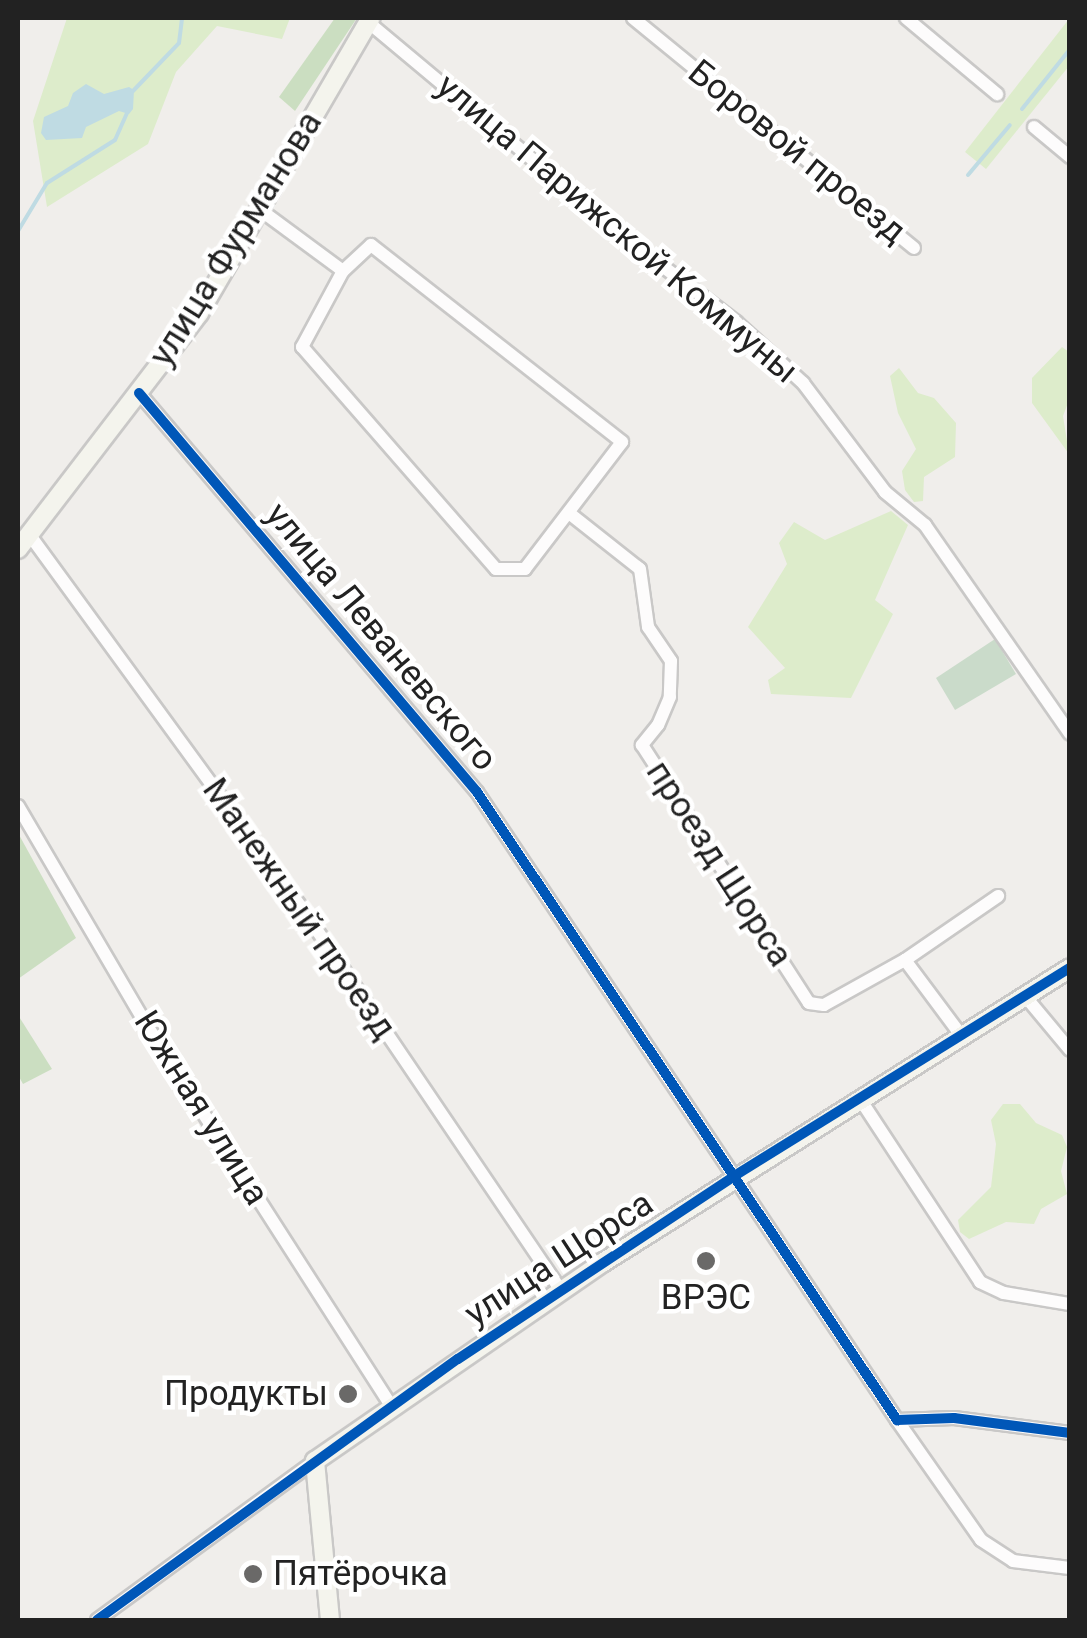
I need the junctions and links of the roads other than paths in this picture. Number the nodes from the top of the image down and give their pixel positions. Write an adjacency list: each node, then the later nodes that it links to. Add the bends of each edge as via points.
1 (633, 18): 8 (street, Боровой проезд)
2 (906, 18): 4 (street)
3 (370, 20): 7 (street, улица Фурманова); 13 (street, улица Парижской Коммуны, via 803,383 885,492 925,525)
4 (997, 94)
5 (1034, 127): 6 (street)
6 (1070, 157)
7 (260, 209): 9 (street); 10 (street, улица Фурманова, via 199,313)
8 (914, 248)
9 (342, 271): 11 (street, via 371,245 622,442); 11 (street, via 302,347 496,569 525,569)
10 (139, 393): 12 (street, улица Фурманова); 22 (street, улица Леваневского, via 477,792)
11 (569, 513): 16 (street, проезд Щорса, via 640,569 648,627 671,662 670,697 642,745 809,1003 824,1006)
12 (23, 541): 23 (street, Манежный проезд, via 306,914)
13 (1070, 734)
14 (18, 806): 25 (street, Южная улица, via 146,1024)
15 (998, 896): 16 (street, проезд Щорса)
16 (906, 960): 19 (street)
17 (1070, 968): 18 (street, улица Щорса)
18 (1025, 996): 19 (street, улица Щорса); 20 (street)
19 (962, 1035): 21 (street, улица Щорса)
20 (1070, 1050)
21 (860, 1099): 22 (street, улица Щорса); 24 (street, via 980,1282)
22 (734, 1176): 23 (street, улица Щорса); 26 (street, улица Леваневского)
23 (561, 1290): 25 (street, улица Щорса)
24 (1070, 1304)
25 (391, 1406): 28 (street, улица Щорса)
26 (897, 1420): 27 (street, via 954,1418); 29 (street, улица Леваневского, via 981,1540 1013,1561)
27 (1070, 1433)
28 (315, 1461): 30 (street, улица Щорса); 31 (street)
29 (1070, 1568)
30 (96, 1620)
31 (330, 1620)

